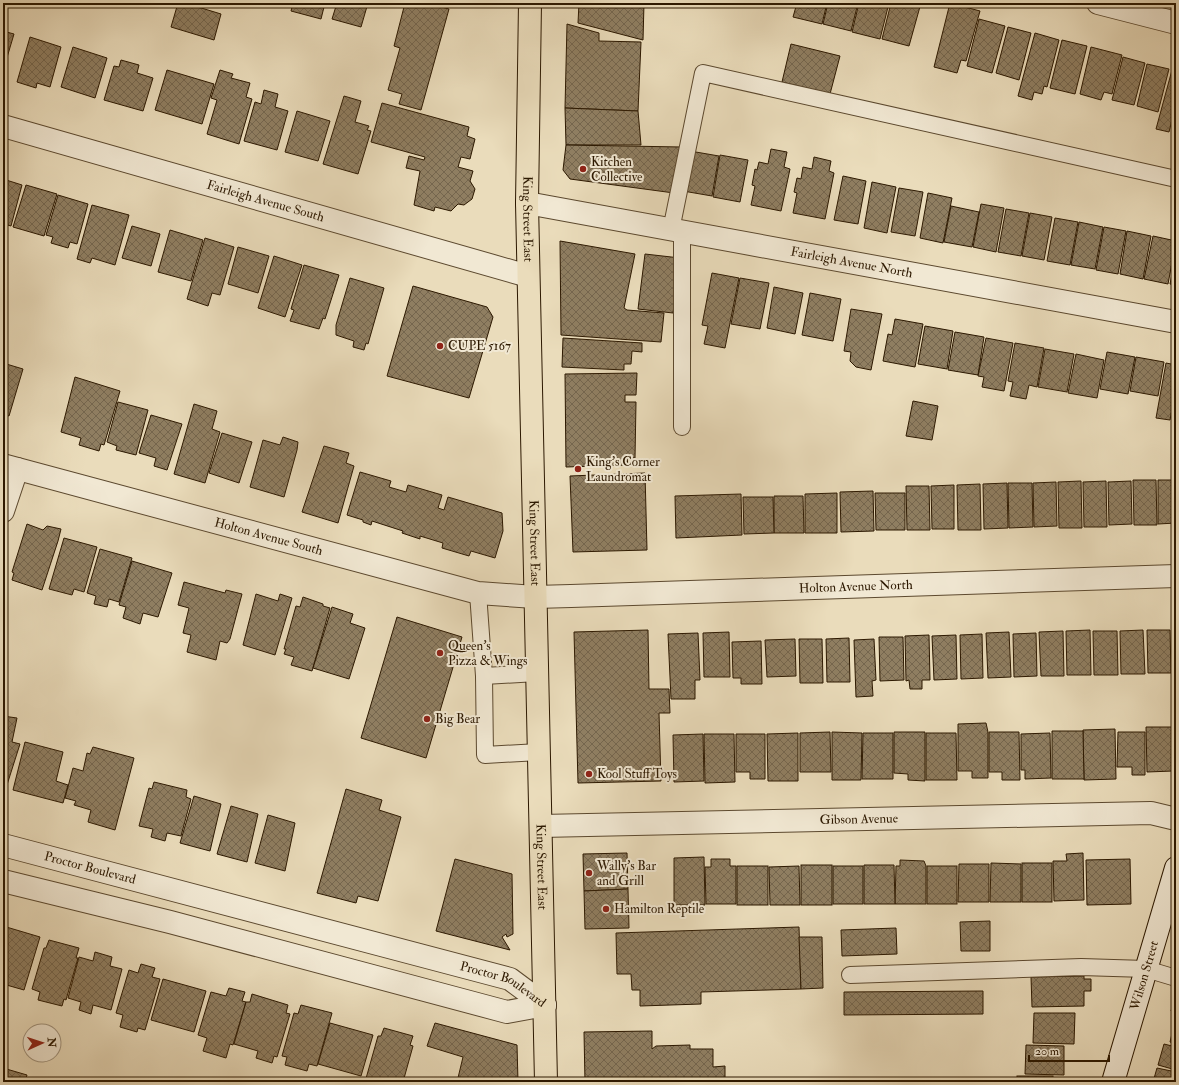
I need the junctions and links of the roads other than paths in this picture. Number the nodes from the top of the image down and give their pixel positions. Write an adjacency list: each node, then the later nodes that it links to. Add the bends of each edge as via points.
1 (530, 3): 6 (main road, King Street East)
2 (1098, 3): 3 (street)
3 (1176, 23)
4 (3, 126): 8 (street, Fairleigh Avenue South)
5 (1176, 179): 7 (lane, via 704,73)
6 (527, 203): 7 (street, Fairleigh Avenue North); 8 (main road, King Street East)
7 (676, 231): 9 (street, Fairleigh Avenue North); 10 (lane)
8 (528, 276): 15 (main road, King Street East)
9 (1176, 322)
10 (682, 427)
11 (10, 467): 12 (street); 14 (street, Holton Avenue South)
12 (3, 511)
13 (1176, 576): 15 (street, Holton Avenue North)
14 (478, 594): 15 (street, Holton Avenue South); 17 (lane)
15 (535, 597): 16 (main road, King Street East)
16 (537, 673): 17 (lane); 18 (main road, King Street East)
17 (484, 676): 18 (lane, via 485,755)
18 (539, 752): 20 (main road, King Street East)
19 (1176, 819): 20 (street, Gibson Avenue, via 1151,813)
20 (541, 826): 31 (main road, King Street East)
21 (3, 845): 24 (street, Proctor Boulevard)
22 (1176, 868): 27 (street, Wilson Street)
23 (3, 881): 25 (street, Proctor Boulevard)
24 (178, 892): 25 (street); 26 (street, Proctor Boulevard)
25 (170, 922): 30 (street, Proctor Boulevard)
26 (402, 950): 30 (street); 31 (street, Proctor Boulevard, via 510,979)
27 (1146, 969): 28 (lane, via 1081,967); 29 (lane); 33 (street, Wilson Street)
28 (850, 975)
29 (1176, 978)
30 (394, 982): 31 (street, Proctor Boulevard, via 507,1012)
31 (545, 1005): 32 (main road, King Street East)
32 (546, 1082)
33 (1113, 1082)

